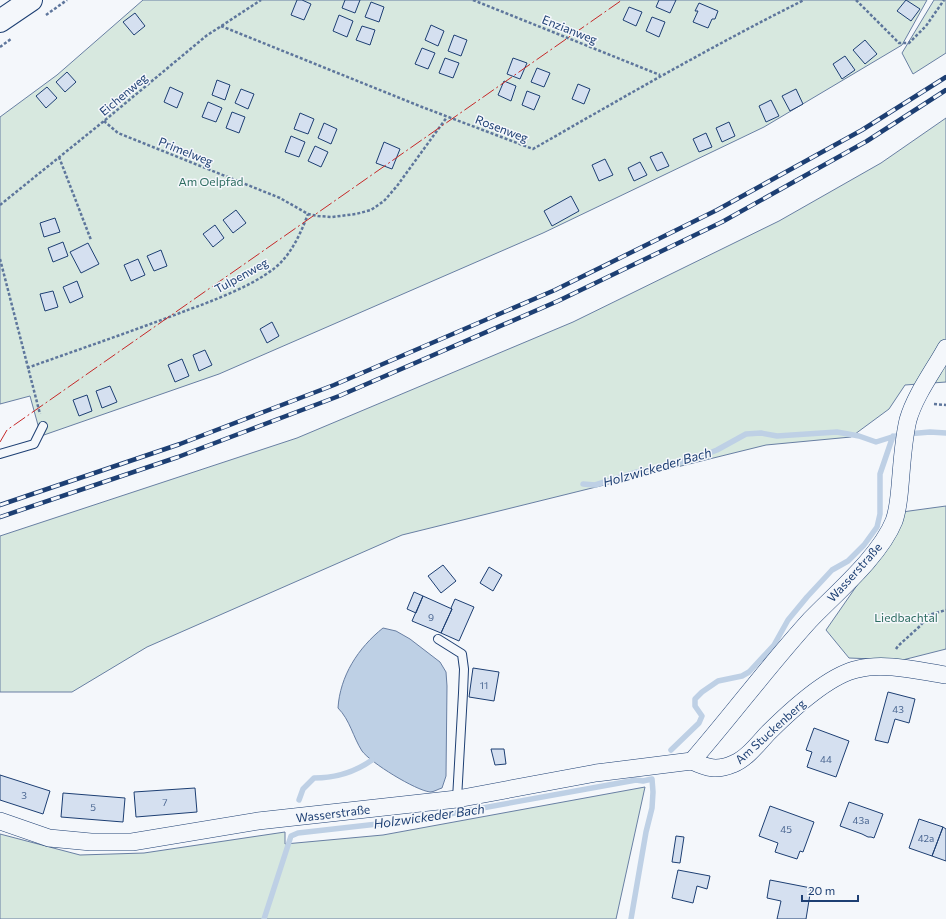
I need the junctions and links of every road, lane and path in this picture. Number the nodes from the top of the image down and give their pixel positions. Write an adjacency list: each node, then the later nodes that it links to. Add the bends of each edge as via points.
1 (31, 0): 9 (street)
2 (260, 0): 10 (path, Eichenweg)
3 (472, 0): 11 (path, Enzianweg)
4 (796, 0): 8 (path)
5 (804, 0): 8 (path, Rosenweg)
6 (856, 0): 7 (path, via 899,43 909,44 926,26)
7 (944, 0)
8 (800, 2): 11 (path, Rosenweg)
9 (0, 20)
10 (221, 26): 12 (path, Rosenweg); 13 (path, Eichenweg)
11 (661, 76): 12 (path, Rosenweg, via 533,149)
12 (447, 117): 16 (path, via 384,201 371,210 356,214)
13 (104, 121): 14 (path, Eichenweg); 16 (path, Primelweg, via 118,133 280,198)
14 (59, 156): 15 (path, Eichenweg); 17 (path)
15 (0, 205)
16 (308, 214): 20 (path, Tulpenweg, via 300,234 283,260 265,275 215,300)
17 (91, 240)
18 (0, 259): 20 (path)
19 (946, 348): 27 (street, Wasserstraße, via 908,420 898,507 894,521 881,544 782,652)
20 (27, 368): 21 (path)
21 (43, 426): 22 (lane, via 34,444)
22 (0, 454)
23 (946, 610): 25 (path, via 930,615 898,646)
24 (438, 639): 28 (lane, via 462,654 464,669)
25 (887, 667): 26 (street, Am Stuckenberg); 27 (street, Am Stuckenberg, via 857,669 822,687 790,712 751,752 734,764 722,768)
26 (946, 675)
27 (699, 765): 28 (street, Wasserstraße, via 596,773)
28 (457, 799): 29 (street, Wasserstraße, via 258,822 132,842 49,838)
29 (0, 821)

